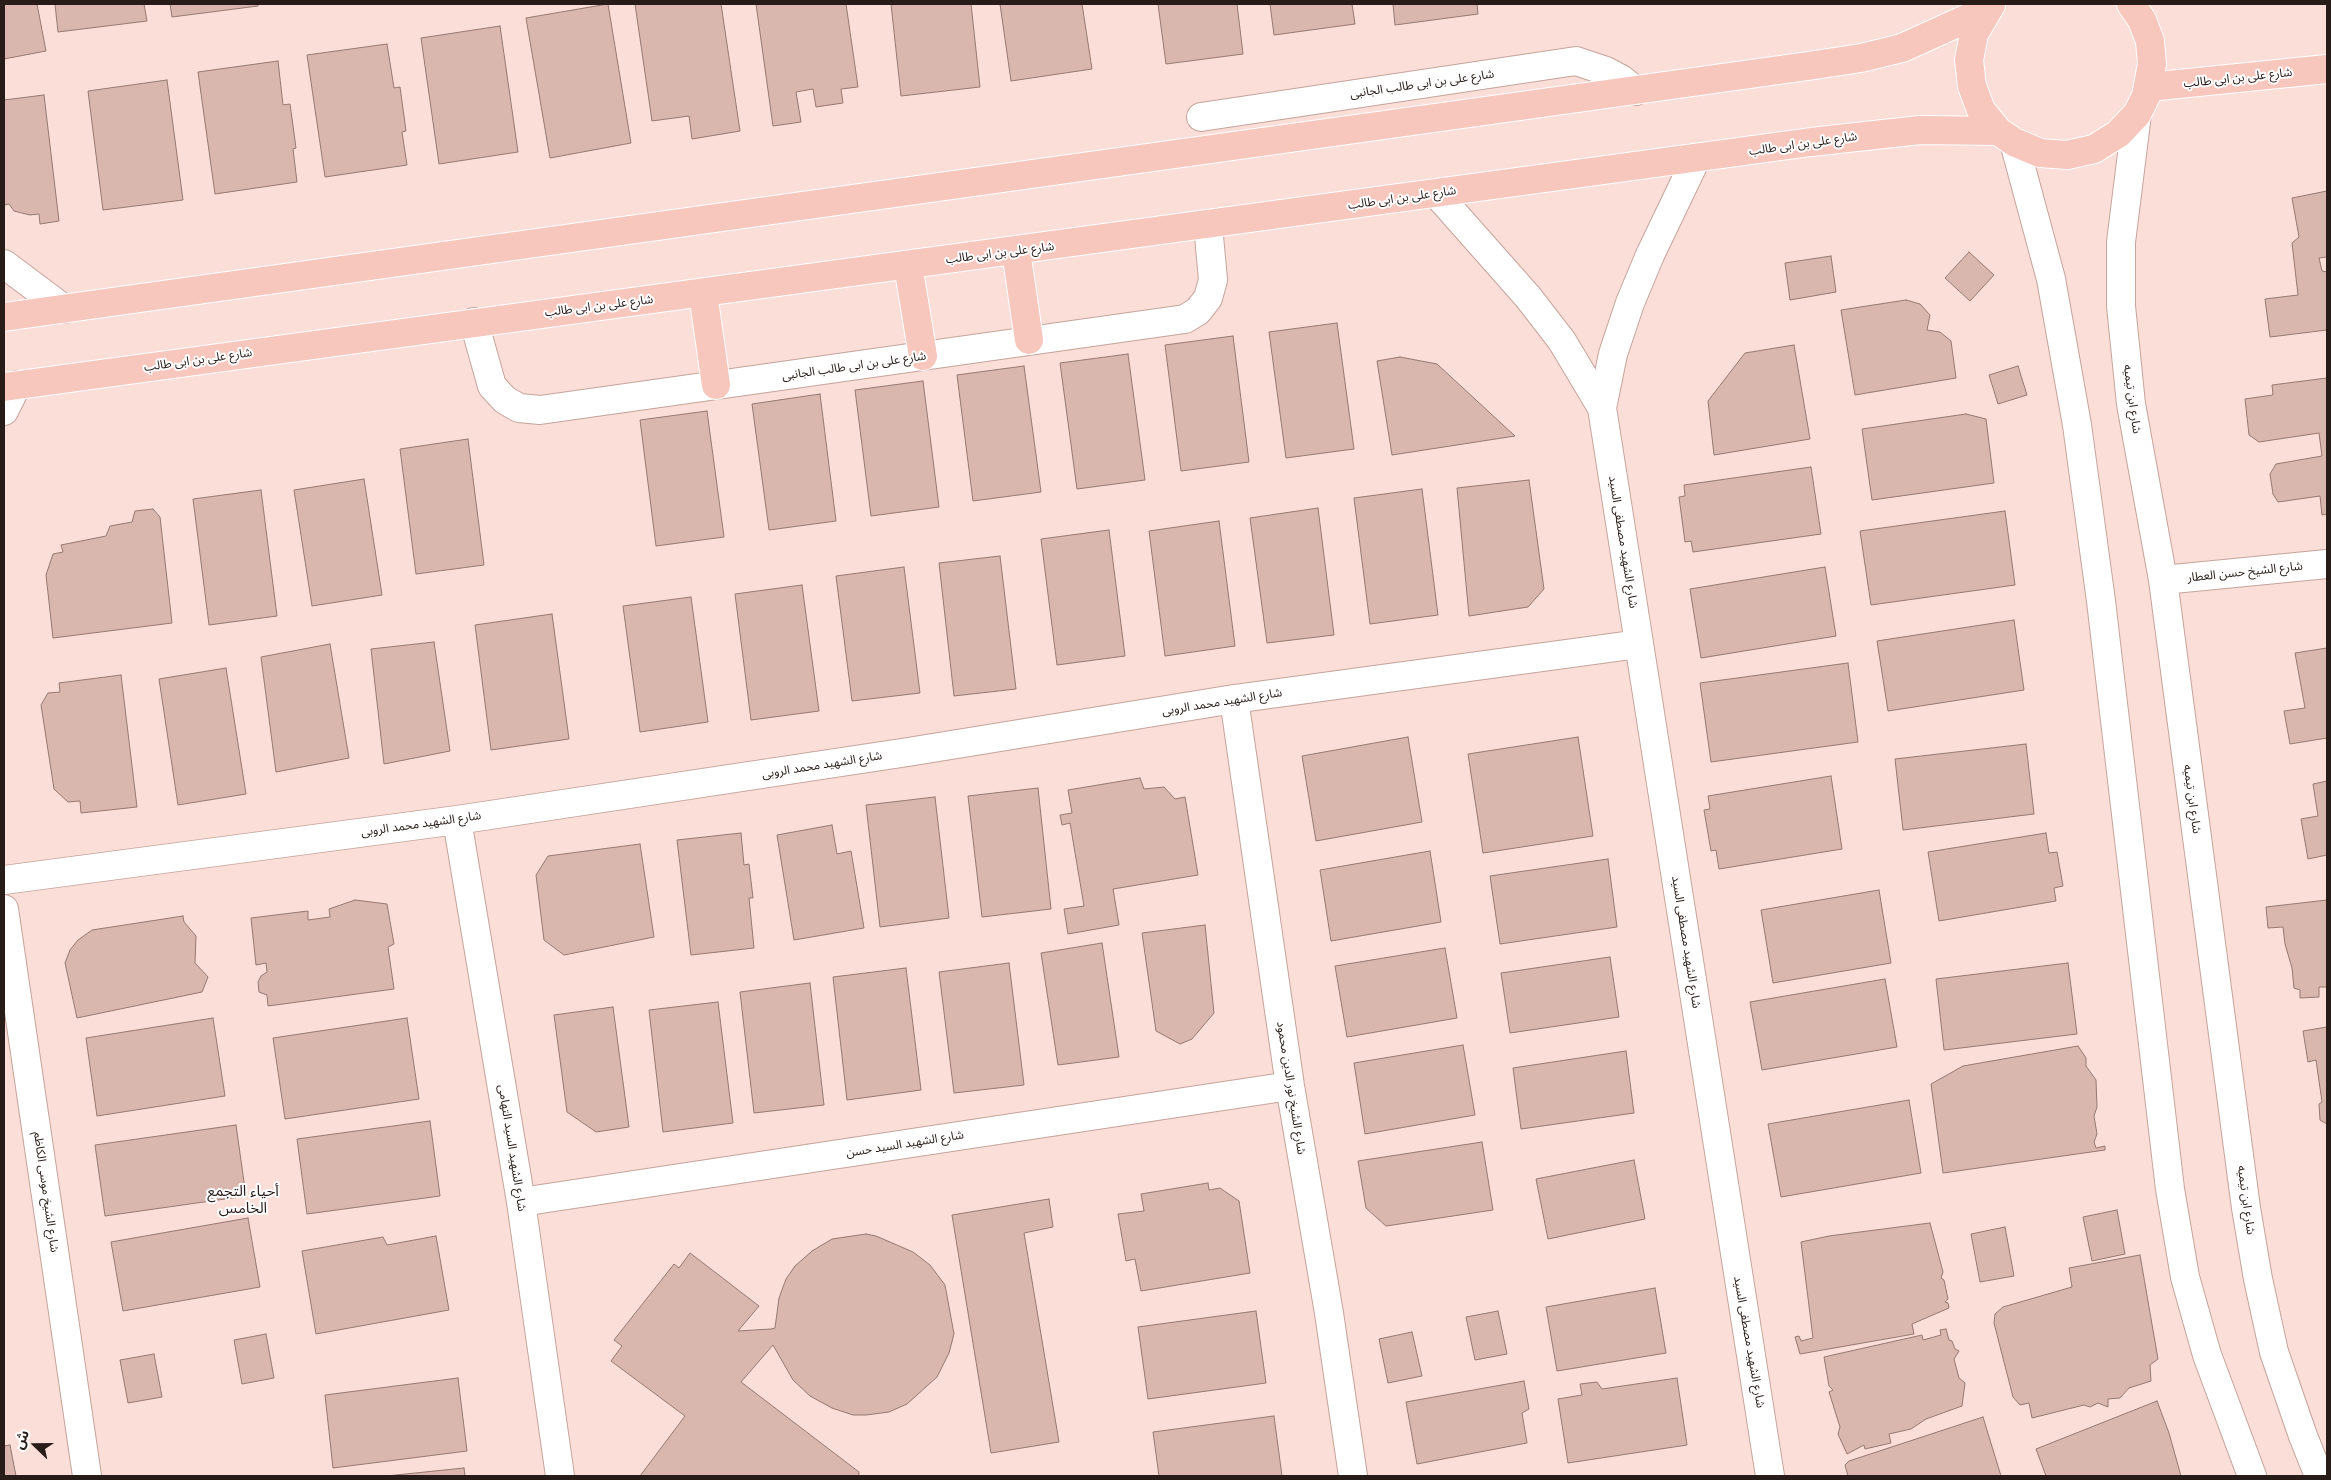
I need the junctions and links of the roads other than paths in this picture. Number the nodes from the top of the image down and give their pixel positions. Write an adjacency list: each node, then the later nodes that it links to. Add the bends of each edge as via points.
1 (2131, 4): 4 (main road, via 2150,41)
2 (1989, 7): 5 (main road, via 1902,48 1861,58); 8 (main road, via 1974,34 1969,60 1972,86 1981,110)
3 (2327, 69): 4 (main road, شارع على بن ابى طالب)
4 (2149, 87): 6 (main road)
5 (1636, 91): 7 (street, شارع على بن ابى طالب الجانبى, via 1621,78 1576,61); 16 (main road)
6 (2137, 114): 8 (main road, via 2118,134 2094,149 2067,155 2040,153); 26 (street, شارع ابن تيميه, via 2122,215 2121,306 2131,404)
7 (1201, 116)
8 (2006, 137): 9 (main road, شارع على بن ابى طالب, via 1941,129); 38 (street, via 2051,279 2076,425 2102,601 2170,1189 2183,1267 2207,1355)
9 (1696, 159): 10 (main road, شارع على بن ابى طالب); 23 (street, شارع الشهيد مصطفى السيد, via 1630,302 1613,354)
10 (1436, 193): 11 (main road, شارع على بن ابى طالب); 23 (street, شارع الشهيد مصطفى السيد, via 1528,297 1562,341)
11 (1208, 225): 12 (main road, شارع على بن ابى طالب); 19 (street, شارع على بن ابى طالب الجانبى, via 1213,280 1208,298 1198,311 1185,319)
12 (1016, 251): 14 (main road, شارع على بن ابى طالب); 19 (main road)
13 (4, 264): 16 (street)
14 (908, 265): 15 (main road, شارع على بن ابى طالب); 20 (main road)
15 (703, 293): 18 (main road, شارع على بن ابى طالب); 21 (main road)
16 (64, 309): 17 (main road)
17 (4, 317)
18 (474, 322): 21 (street, شارع على بن ابى طالب الجانبى, via 492,386 505,400 519,408 540,410); 22 (main road, شارع على بن ابى طالب)
19 (1029, 340): 20 (street, شارع على بن ابى طالب الجانبى)
20 (923, 356): 21 (street, شارع على بن ابى طالب الجانبى)
21 (716, 385)
22 (10, 386): 24 (street)
23 (1602, 408): 27 (street, شارع الشهيد مصطفى السيد)
24 (4, 411)
25 (2327, 564): 26 (street, شارع الشيخ حسن العطار)
26 (2162, 580): 39 (street, شارع ابن تيميه, via 2258,1279 2274,1352)
27 (1639, 644): 28 (street, شارع الشهيد محمد الروبى); 37 (street, شارع الشهيد مصطفى السيد)
28 (1234, 699): 29 (street, شارع الشهيد محمد الروبى); 32 (street, شارع الشيخ نور الدين محمود)
29 (457, 820): 30 (street, شارع الشهيد محمد الروبى); 33 (street, شارع الشهيد السيد التهامى)
30 (4, 880)
31 (4, 908): 34 (street, شارع الشيخ موسى الكاظم)
32 (1290, 1086): 33 (street, شارع الشهيد السيد حسن); 36 (street, شارع الشيخ نور الدين محمود)
33 (521, 1202): 35 (street, شارع الشهيد السيد التهامى)
34 (87, 1476)
35 (560, 1476)
36 (1353, 1476)
37 (1770, 1476)
38 (2252, 1476)
39 (2319, 1476)

